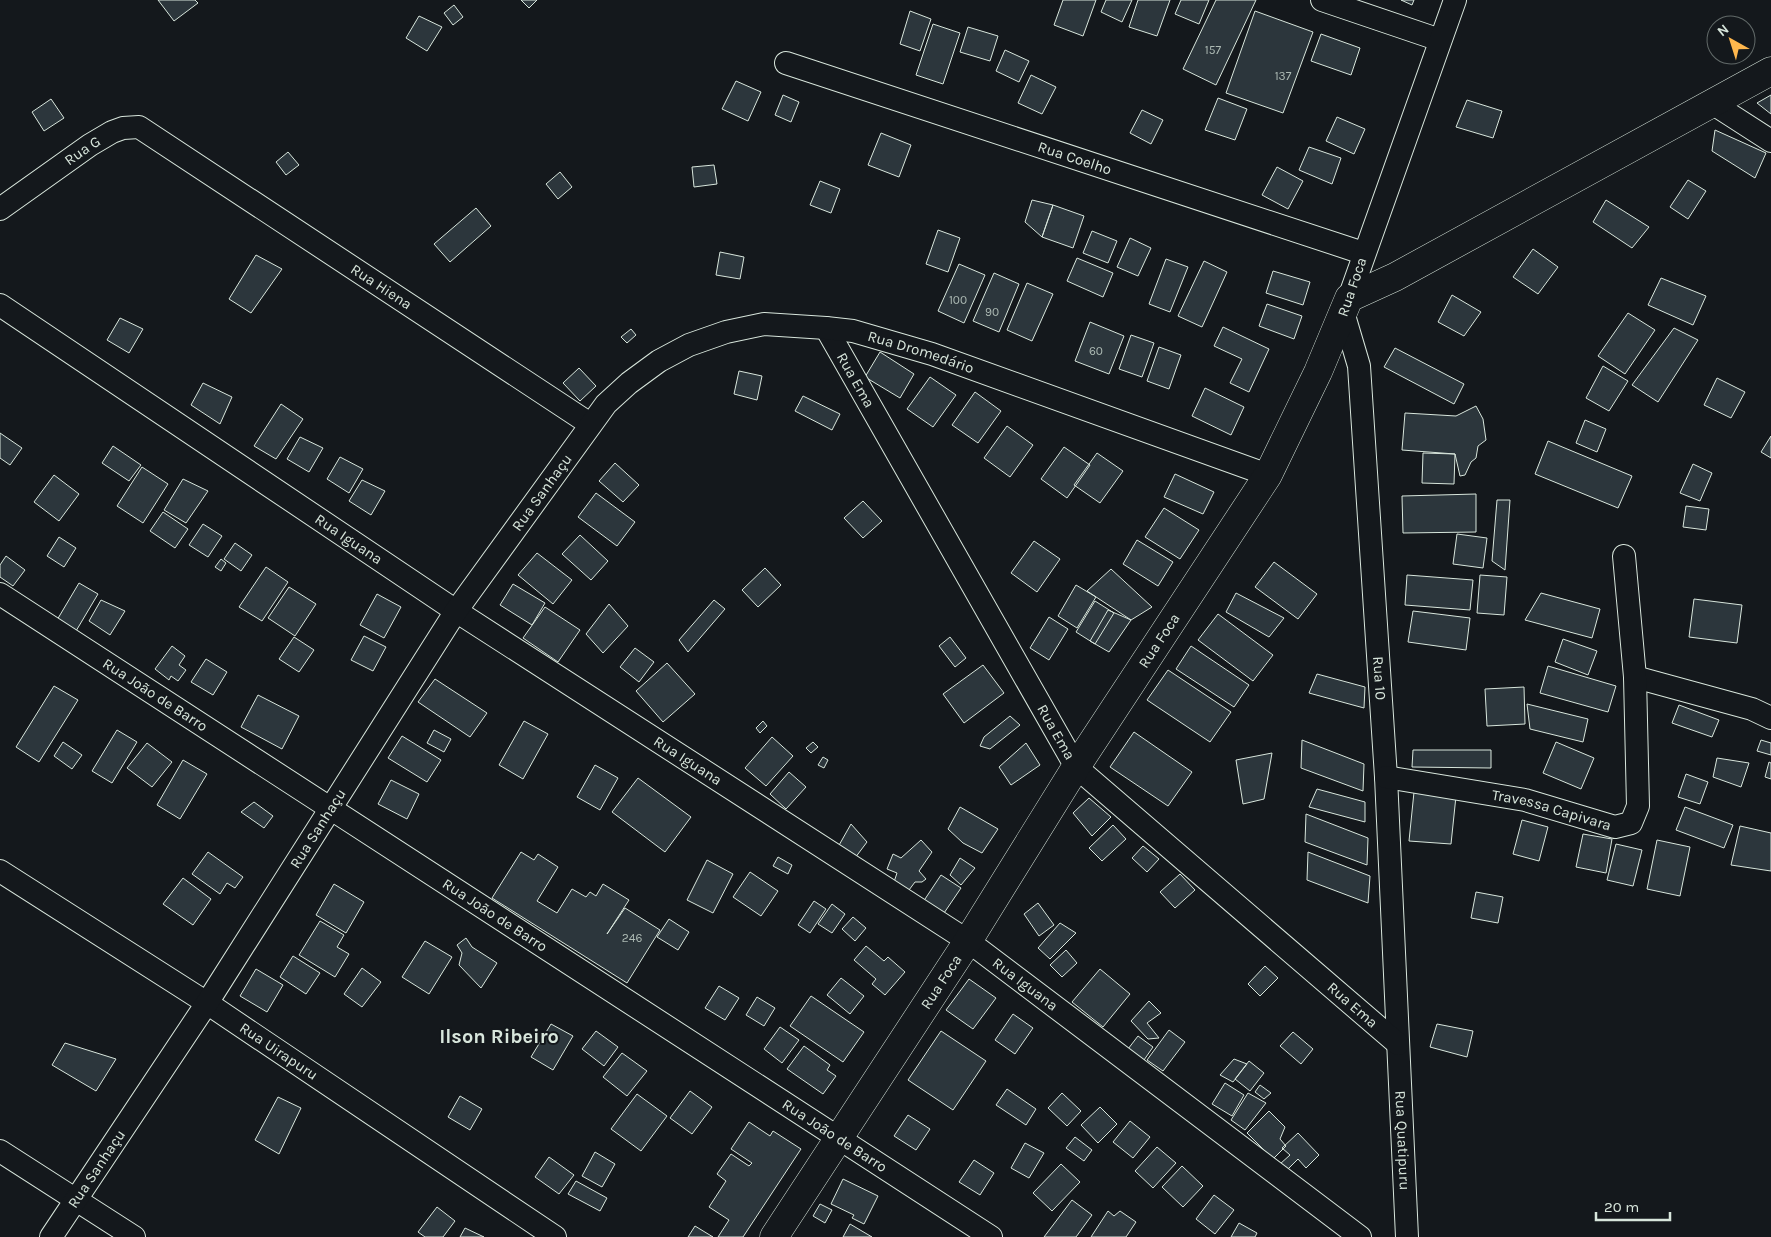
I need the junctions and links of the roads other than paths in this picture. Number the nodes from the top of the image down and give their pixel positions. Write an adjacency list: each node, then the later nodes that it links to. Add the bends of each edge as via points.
1 (1322, 0): 3 (street)
2 (1455, 0): 3 (street, Rua Foca)
3 (1440, 40): 10 (street, Rua Foca)
4 (786, 63): 10 (street, Rua Coelho)
5 (1771, 71): 6 (street)
6 (1712, 103): 7 (street); 12 (street)
7 (1771, 141)
8 (172, 149): 9 (street, Rua G, via 140,127 123,128 90,145); 14 (street, Rua Hiena)
9 (0, 209)
10 (1363, 253): 12 (street, Rua Foca)
11 (0, 305): 18 (street, Rua Iguana)
12 (1346, 305): 15 (street, Rua Foca); 22 (street, Rua 10, via 1359,366)
13 (826, 328): 14 (street, Rua Dromedário, via 764,324 726,332 689,346 659,361 629,383); 15 (street, Rua Dromedário, via 853,330 932,354); 21 (street, Rua Ema)
14 (590, 424): 18 (street, Rua Sanhaçu)
15 (1268, 475): 21 (street, Rua Foca)
16 (1624, 556): 19 (street, Travessa Capivara)
17 (0, 594): 23 (street, Rua João de Barro)
18 (456, 611): 23 (street, Rua Sanhaçu); 25 (street, Rua Iguana)
19 (1635, 677): 20 (street); 22 (street, Travessa Capivara, via 1638,806 1631,823 1615,827 1525,800)
20 (1771, 718)
21 (1076, 767): 25 (street, Rua Foca); 27 (street, Rua Ema)
22 (1386, 777): 27 (street, Rua 10)
23 (330, 807): 26 (street, Rua Sanhaçu); 28 (street, Rua João de Barro)
24 (0, 871): 26 (street, Rua Uirapuru)
25 (968, 941): 28 (street, Rua Foca); 36 (street, Rua Iguana)
26 (206, 1003): 30 (street, Rua Sanhaçu); 33 (street, Rua Uirapuru)
27 (1398, 1044): 37 (street, Rua Quatipuru)
28 (839, 1138): 34 (street, Rua Foca); 35 (street, Rua João de Barro)
29 (0, 1151): 30 (street)
30 (76, 1199): 31 (street, Rua Sanhaçu); 32 (street)
31 (51, 1237)
32 (134, 1237)
33 (556, 1237)
34 (774, 1237)
35 (990, 1237)
36 (1360, 1237)
37 (1406, 1237)

